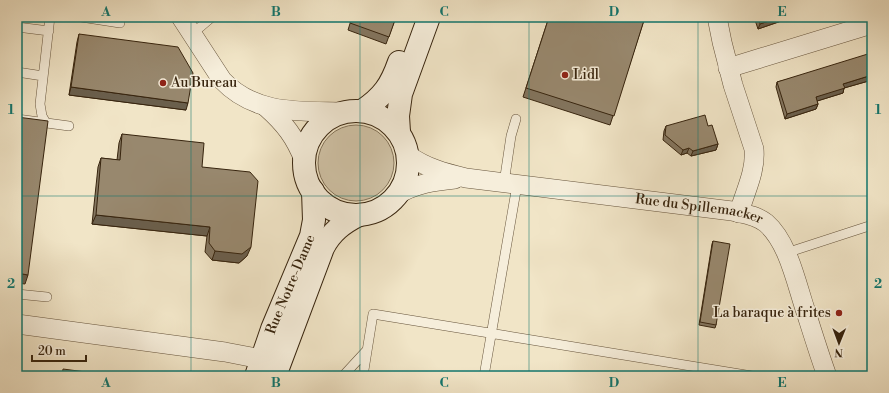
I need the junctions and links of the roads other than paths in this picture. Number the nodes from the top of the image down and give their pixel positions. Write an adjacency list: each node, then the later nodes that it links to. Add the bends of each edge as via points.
1 (50, 17): 11 (lane)
2 (81, 17): 8 (lane)
3 (182, 17): 12 (street)
4 (212, 17): 12 (lane)
5 (414, 17): 17 (main road, via 392,81 378,99)
6 (429, 17): 22 (main road, via 401,94)
7 (717, 17): 13 (street)
8 (120, 23)
9 (872, 24): 13 (street)
10 (17, 27): 11 (lane)
11 (49, 31): 15 (lane)
12 (192, 34): 16 (street, via 230,89 250,102)
13 (728, 68): 29 (street, via 755,155 753,172)
14 (17, 72): 15 (lane)
15 (43, 76): 20 (lane, via 40,110)
16 (266, 107): 17 (street); 24 (street, via 288,129)
17 (353, 112): 22 (main road, via 380,116); 24 (main road, via 331,118 316,130 309,141)
18 (17, 119): 20 (lane)
19 (516, 119): 26 (lane, via 511,136)
20 (46, 123): 21 (lane)
21 (69, 126)
22 (399, 132): 23 (main road)
23 (408, 155): 25 (street, Rue du Spillemacker, via 432,169); 28 (main road, via 408,173)
24 (304, 160): 27 (main road, via 307,179)
25 (466, 178): 26 (street, Rue du Spillemacker); 28 (street, Rue du Spillemacker, via 427,183)
26 (511, 184): 29 (street, Rue du Spillemacker); 36 (lane)
27 (313, 191): 30 (main road, via 332,209); 38 (main road, Rue Notre-Dame, via 314,220 311,236)
28 (397, 195): 30 (main road, via 377,210)
29 (739, 213): 32 (street, Rue du Spillemacker, via 765,222 778,237)
30 (359, 215): 40 (main road, Rue Notre-Dame, via 337,228 325,244)
31 (872, 225): 32 (lane)
32 (786, 253): 39 (street, Rue du Spillemacker)
33 (17, 294): 34 (lane)
34 (47, 298)
35 (17, 324): 38 (street, via 225,352)
36 (492, 334): 37 (lane, via 373,314); 43 (lane); 44 (lane)
37 (367, 350): 41 (lane); 42 (lane)
38 (258, 368)
39 (822, 375)
40 (275, 376)
41 (344, 376)
42 (362, 376)
43 (484, 376)
44 (752, 376)

